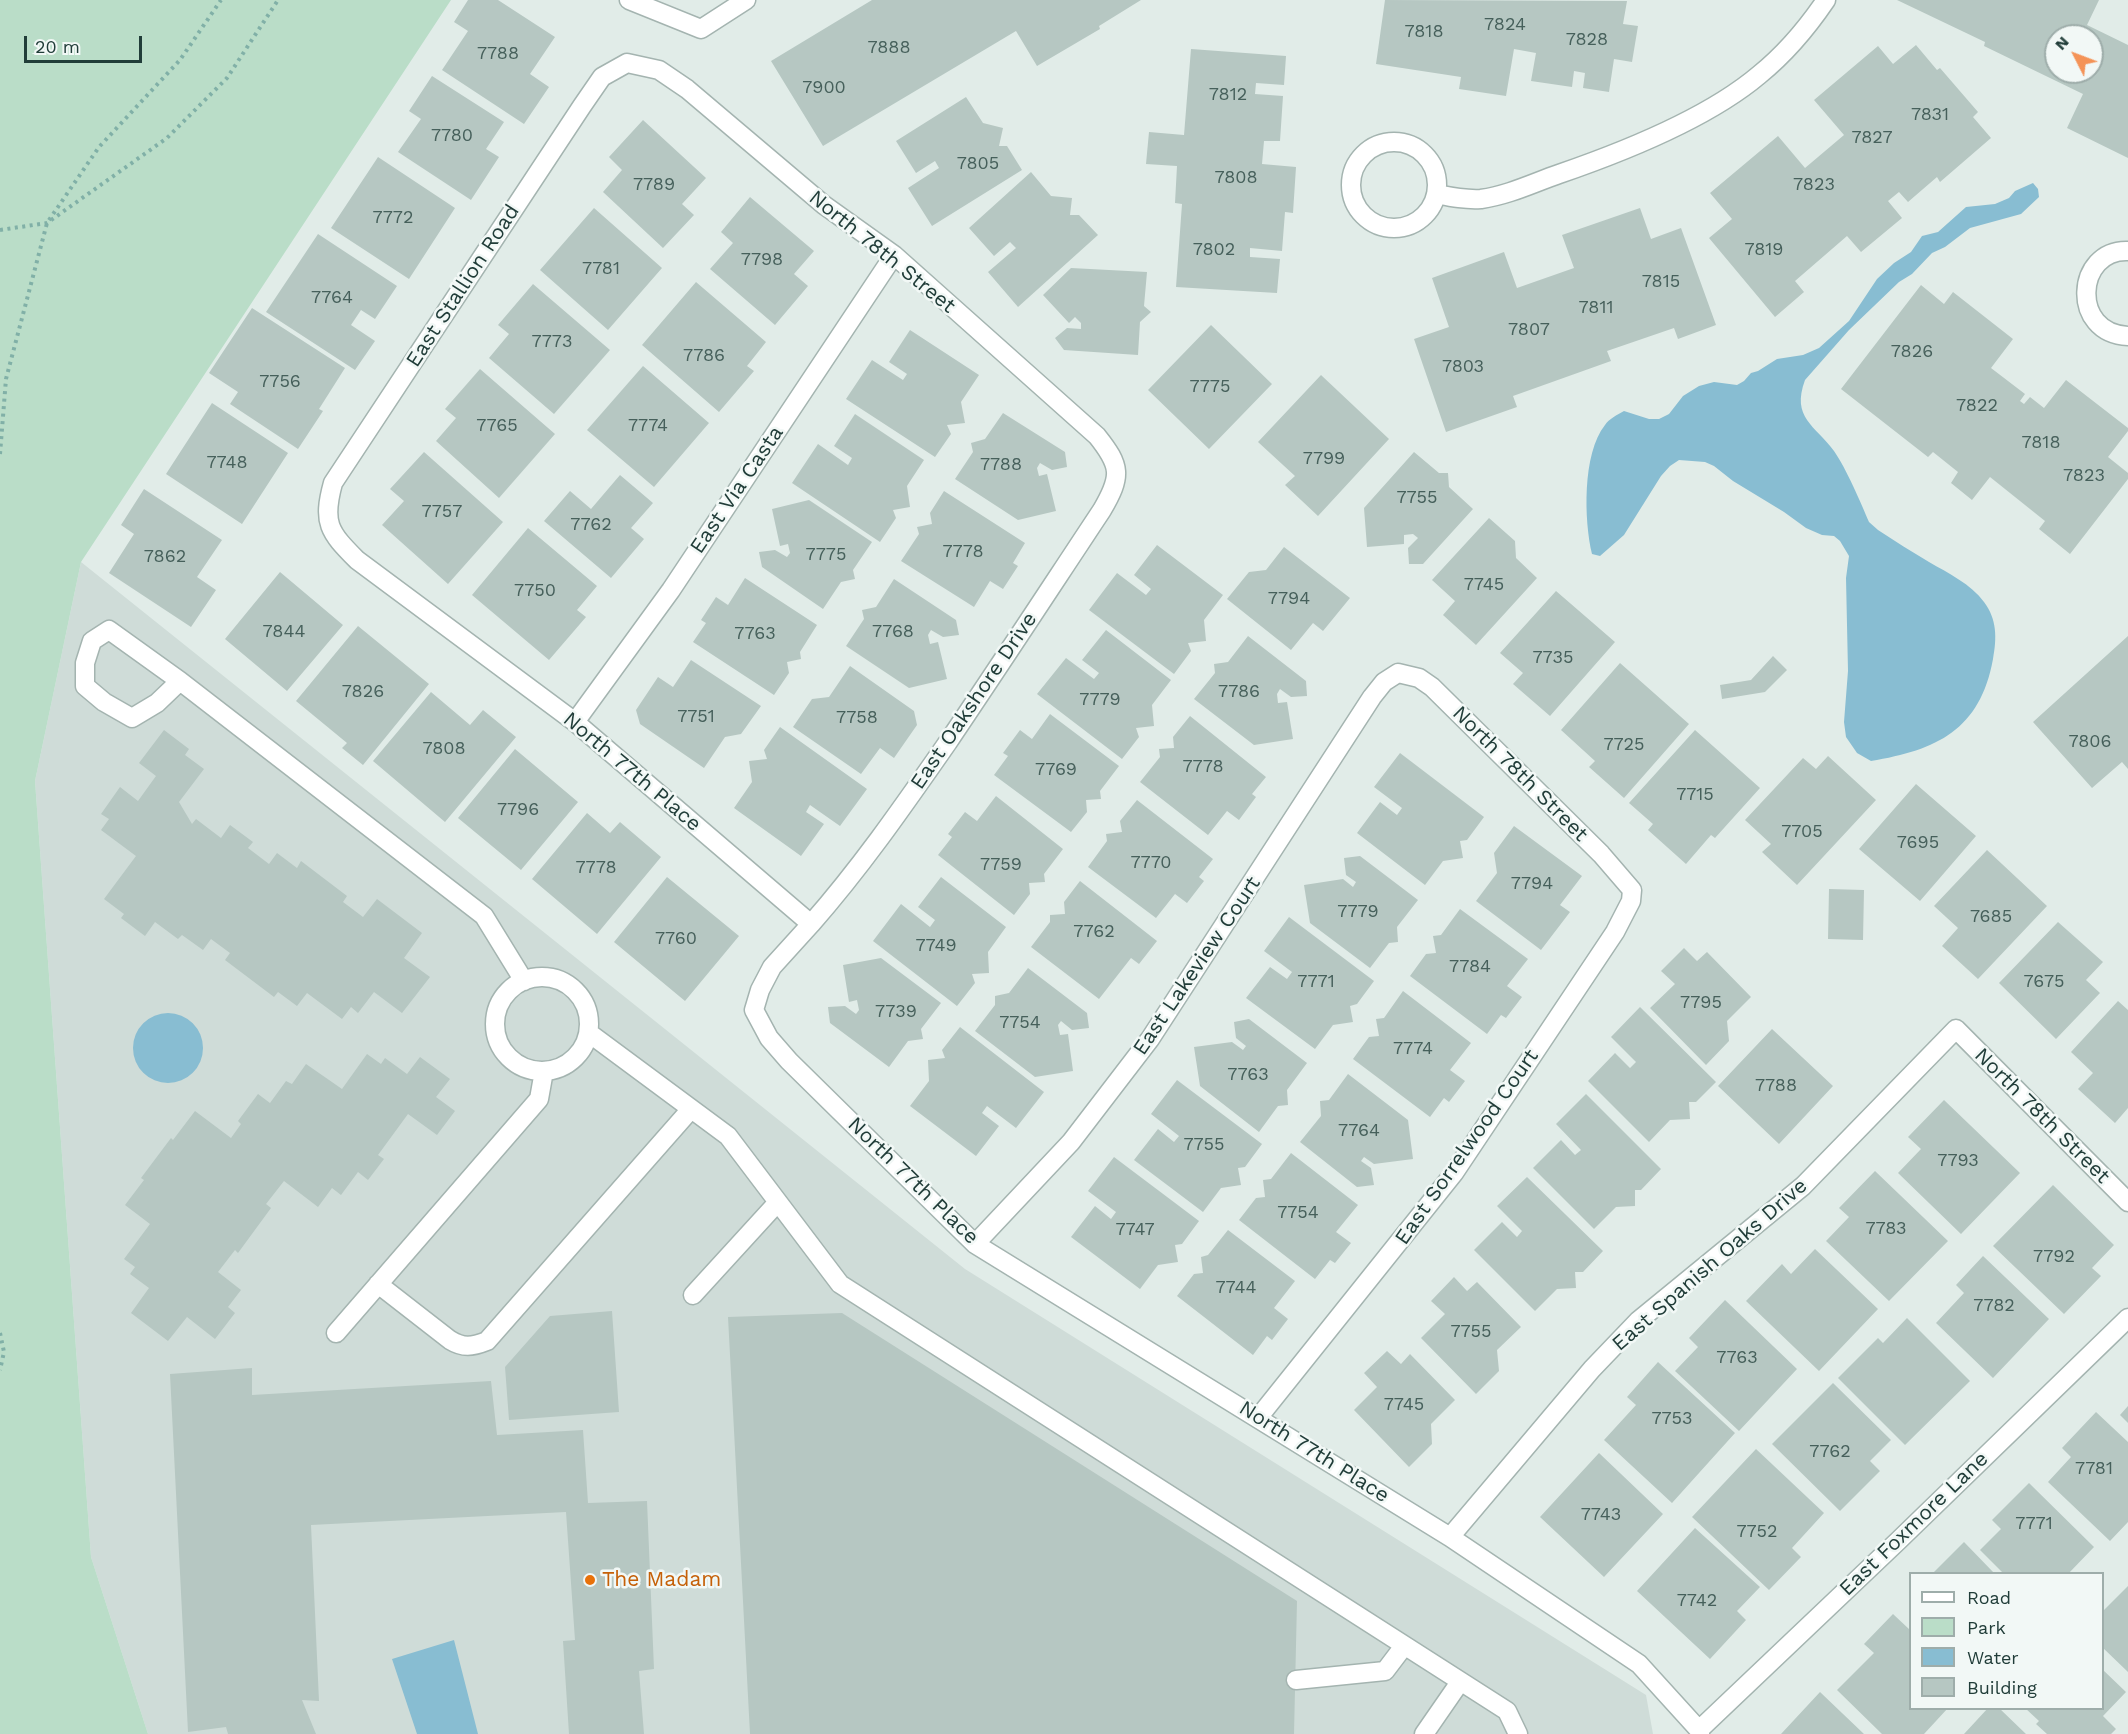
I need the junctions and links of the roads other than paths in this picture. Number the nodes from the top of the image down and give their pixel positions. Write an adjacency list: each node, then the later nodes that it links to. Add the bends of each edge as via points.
1 (629, 0): 2 (street, via 701,29)
2 (746, 0)
3 (1826, 0): 5 (street, via 1784,53 1759,76 1684,122 1512,192 1480,199)
4 (627, 63): 7 (street, North 78th Street, via 659,70 687,89 824,205); 10 (street, East Stallion Road, via 602,77 333,483 327,505)
5 (1436, 194): 5 (street, via 1435,171 1428,158 1403,142 1374,147 1363,155 1352,179 1356,205 1364,216 1388,227 1415,222 1427,213)
6 (2128, 251): 8 (street, via 2108,255 2098,263 2086,287 2088,307 2098,324)
7 (894, 255): 9 (street, North 78th Street, via 1097,436); 13 (street, East Via Casta, via 671,590)
8 (2128, 336)
9 (1118, 467): 15 (street, East Oakshore Drive, via 1106,504 987,685 874,849)
10 (330, 526): 13 (street, North 77th Place, via 341,546 357,561)
11 (1398, 673): 14 (street, North 78th Street, via 1419,678 1432,687 1601,854); 23 (street, East Lakeview Court, via 1384,682 1364,708 1150,1039 1071,1142)
12 (180, 681): 12 (street, via 109,630 92,641 85,663 85,686 132,718); 16 (street, via 484,916)
13 (575, 722): 15 (street, North 77th Place)
14 (1632, 890): 28 (street, East Sorrelwood Court, via 1631,901 1615,932 1454,1173)
15 (812, 924): 23 (street, North 77th Place, via 772,967 760,990 754,1010 761,1026 789,1061)
16 (524, 981): 18 (street, via 549,977 576,991 585,1003); 19 (street, via 507,992 499,1005 496,1037 514,1062 528,1070)
17 (1956, 1029): 22 (street, North 78th Street); 29 (street, East Spanish Oaks Drive, via 1803,1186 1638,1321 1592,1369)
18 (589, 1033): 19 (street, via 573,1060); 20 (street)
19 (544, 1071): 24 (street, via 539,1099)
20 (691, 1109): 21 (street, via 728,1136); 24 (street, via 487,1341 460,1346)
21 (778, 1202): 25 (street); 30 (street, via 840,1284)
22 (2128, 1202)
23 (975, 1244): 28 (street, North 77th Place)
24 (378, 1284): 27 (street)
25 (693, 1295)
26 (2128, 1317): 33 (street, East Foxmore Lane)
27 (336, 1333)
28 (1258, 1418): 29 (street, North 77th Place)
29 (1450, 1537): 33 (street, North 77th Place, via 1639,1664)
30 (1404, 1646): 31 (street, via 1386,1671); 32 (street)
31 (1296, 1680)
32 (1460, 1682): 34 (street); 35 (street, via 1507,1711)
33 (1700, 1732)
34 (1424, 1734)
35 (1518, 1734)

